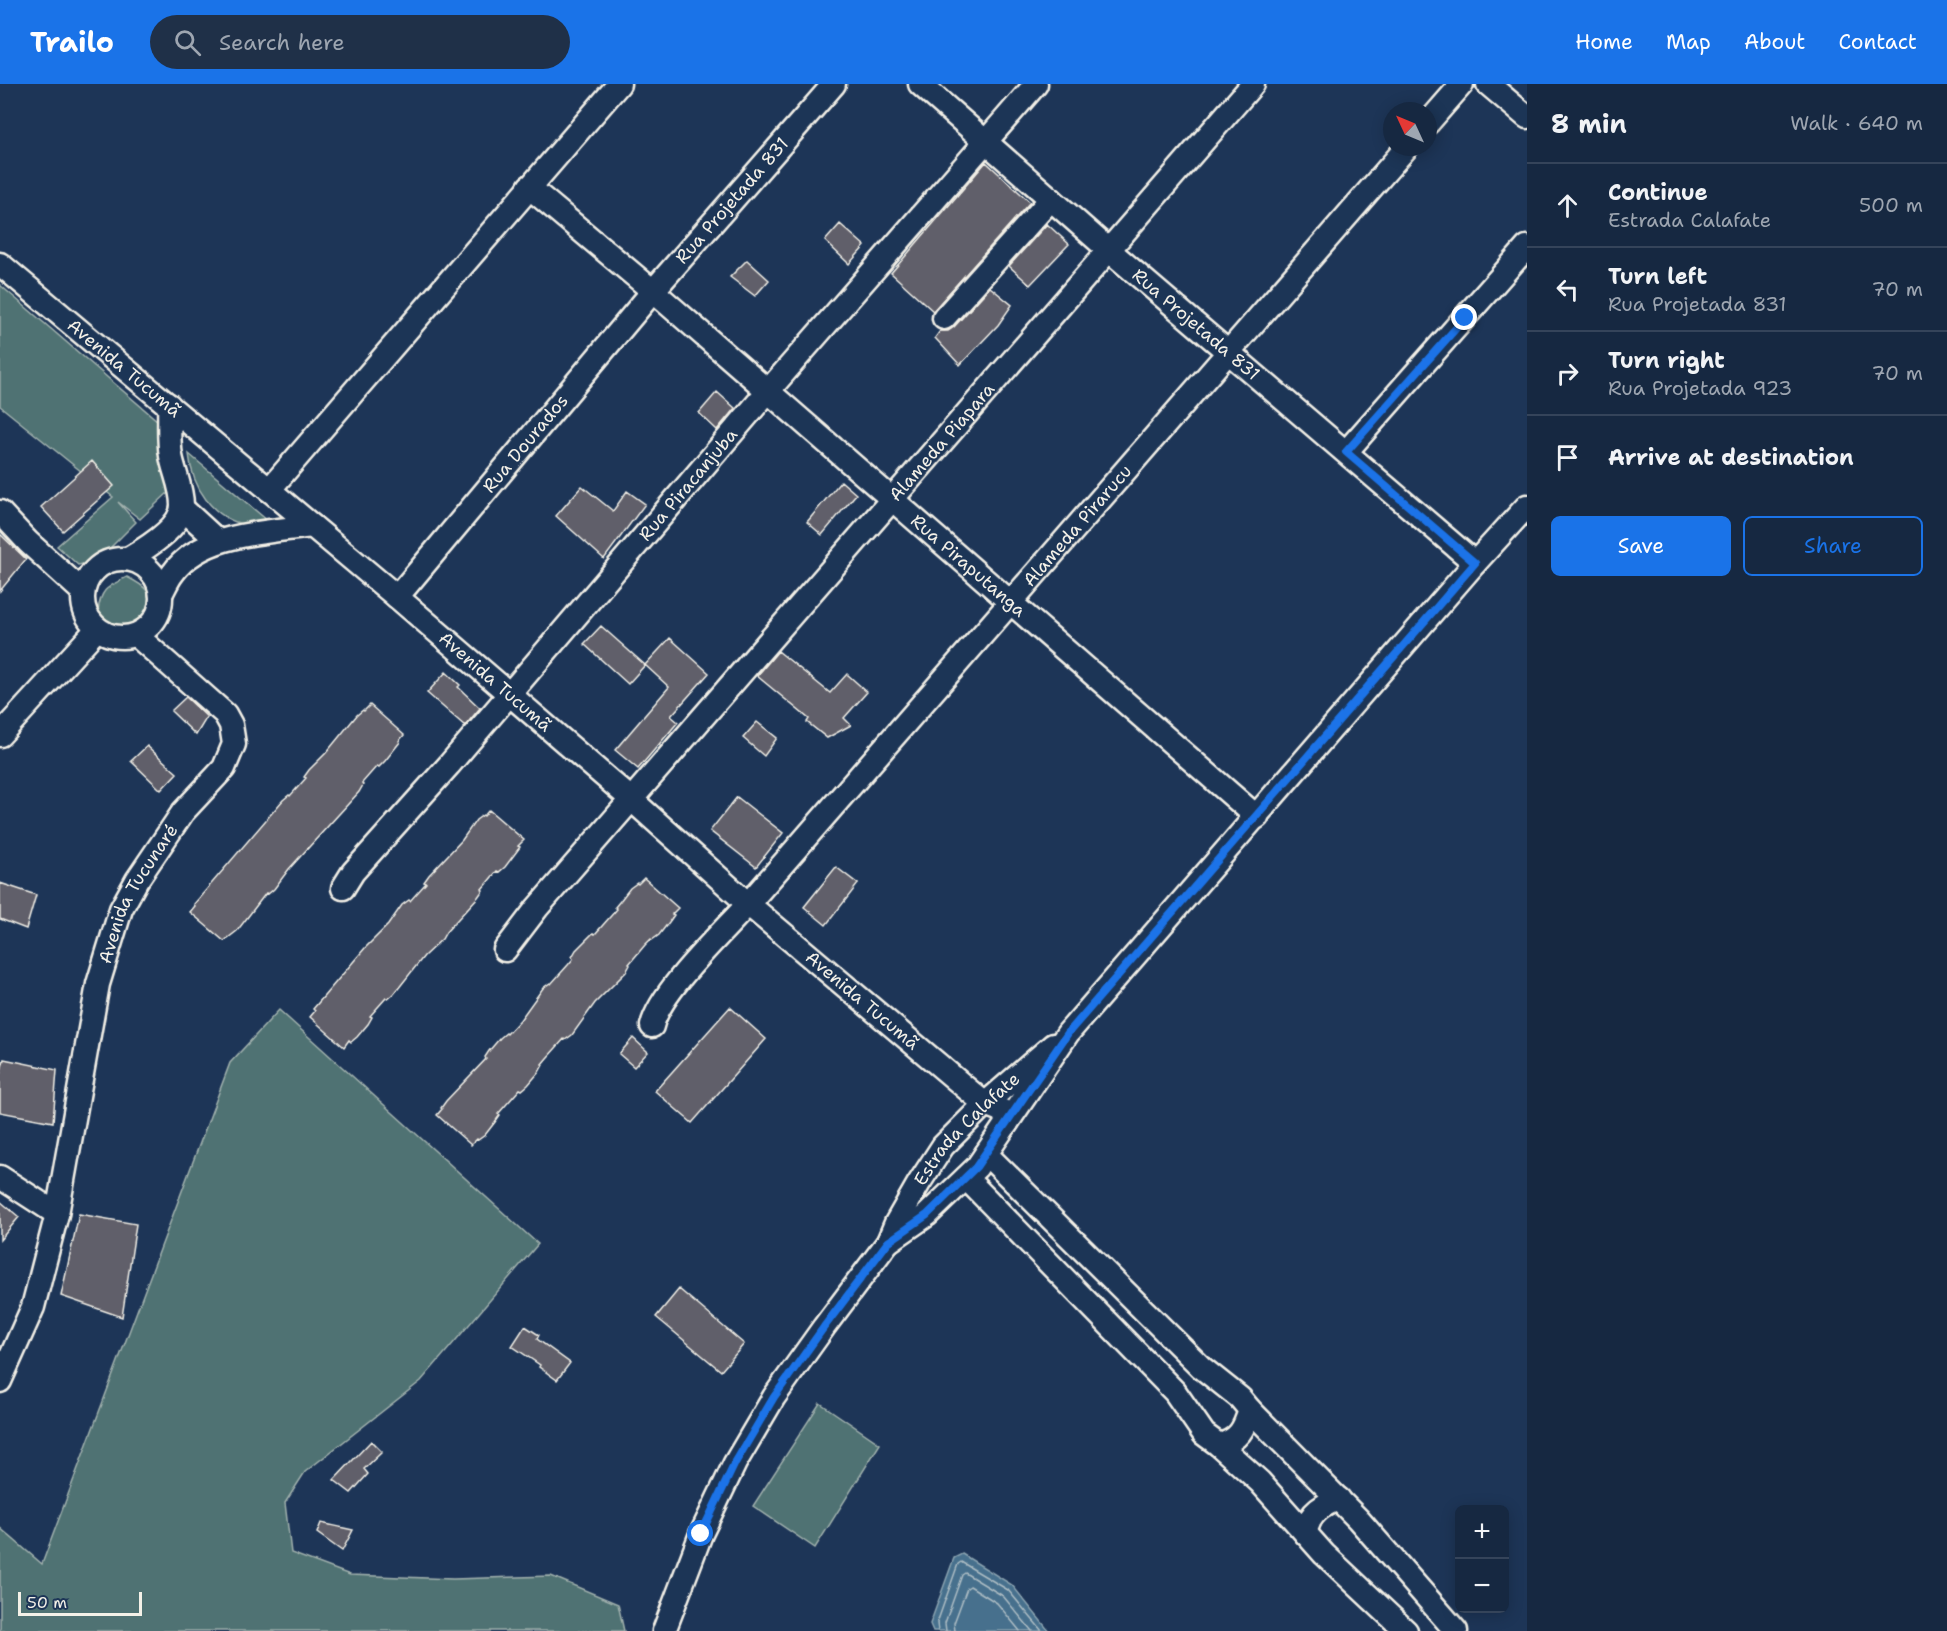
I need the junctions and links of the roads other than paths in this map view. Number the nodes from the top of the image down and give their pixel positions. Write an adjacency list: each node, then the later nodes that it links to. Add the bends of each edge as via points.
1 (619, 84): 12 (street)
2 (834, 84): 17 (street, Rua Projetada 831)
3 (920, 84): 10 (street, Rua Projetada 831)
4 (1036, 84): 10 (street, Rua Piracanjuba)
5 (1253, 84): 15 (street, Alameda Piapara)
6 (1462, 84): 8 (street)
7 (1488, 84): 9 (street)
8 (1437, 113)
9 (1527, 117)
10 (986, 142): 13 (street, Rua Projetada 831); 20 (street, Rua Piracanjuba)
11 (1399, 156): 19 (street, Alameda Pirarucu)
12 (529, 187): 17 (street, Rua Piraputanga); 23 (street)
13 (1051, 199): 15 (street, Rua Projetada 831); 18 (street)
14 (1527, 248): 22 (street)
15 (1110, 251): 19 (street, Rua Projetada 831); 24 (street, Alameda Piapara)
16 (0, 264): 21 (street, Avenida Tucumã)
17 (653, 291): 20 (street, Rua Piraputanga); 34 (street, Rua Dourados)
18 (944, 318)
19 (1229, 352): 22 (street, Rua Projetada 831); 35 (street, Alameda Pirarucu)
20 (768, 391): 24 (street, Rua Piraputanga); 38 (street, Rua Piracanjuba)
21 (169, 405): 23 (street, Avenida Tucumã); 26 (street, via 171,456)
22 (1346, 452): 31 (street, Rua Projetada 831)
23 (269, 490): 28 (street, Avenida Tucumã)
24 (892, 501): 35 (street, Rua Piraputanga); 40 (street, Alameda Piapara)
25 (1527, 506): 31 (street, Estrada Calafate)
26 (182, 508): 29 (street); 30 (street, via 160,537)
27 (0, 512): 32 (street)
28 (312, 526): 29 (street); 34 (street, Avenida Tucumã)
29 (218, 542): 33 (street, via 187,559 173,572)
30 (128, 559): 32 (street, via 118,558 99,566 91,573); 33 (street, via 147,567)
31 (1475, 563): 41 (street, Estrada Calafate)
32 (83, 592): 36 (street, via 85,612)
33 (161, 594): 37 (street, via 152,623)
34 (396, 597): 38 (street, Avenida Tucumã)
35 (1011, 602): 41 (street, Rua Piraputanga); 43 (street, Alameda Pirarucu)
36 (97, 629): 37 (street, via 115,637); 39 (street)
37 (136, 635): 53 (street, Avenida Tucunaré, via 225,714 234,744 224,768 177,821 121,909 98,984)
38 (509, 696): 40 (street, Avenida Tucumã); 42 (street, Rua Piracanjuba, via 353,872)
39 (0, 735)
40 (632, 800): 43 (street, Avenida Tucumã); 44 (street, Alameda Piapara)
41 (1257, 817): 46 (street, Estrada Calafate)
42 (344, 888)
43 (748, 904): 45 (street, via 683,975 657,1010); 47 (street, Avenida Tucumã)
44 (505, 950)
45 (652, 1026)
46 (1068, 1033): 47 (street, Estrada Calafate); 48 (street, Estrada Calafate)
47 (985, 1104): 48 (street, Avenida Tucumã, via 1003,1111); 50 (street, Estrada Calafate)
48 (1007, 1123): 49 (street, Estrada Calafate)
49 (986, 1154): 52 (street, Estrada Calafate); 56 (street, via 1201,1367)
50 (930, 1166): 52 (street, via 931,1182 936,1189 941,1192); 54 (street, Estrada Calafate)
51 (0, 1177): 53 (street)
52 (958, 1186): 54 (street, Estrada Calafate, via 927,1215); 57 (street, via 1175,1392 1204,1434)
53 (57, 1214): 55 (street, Avenida Tucunaré, via 33,1307)
54 (888, 1242): 61 (street, Estrada Calafate, via 774,1397 735,1463 701,1534)
55 (0, 1381)
56 (1250, 1410): 57 (street, via 1236,1437); 58 (street)
57 (1219, 1444): 59 (street, via 1260,1482)
58 (1339, 1499): 59 (street, via 1315,1512 1306,1526); 60 (street)
59 (1306, 1534): 62 (street)
60 (1456, 1630)
61 (664, 1631)
62 (1406, 1631)

